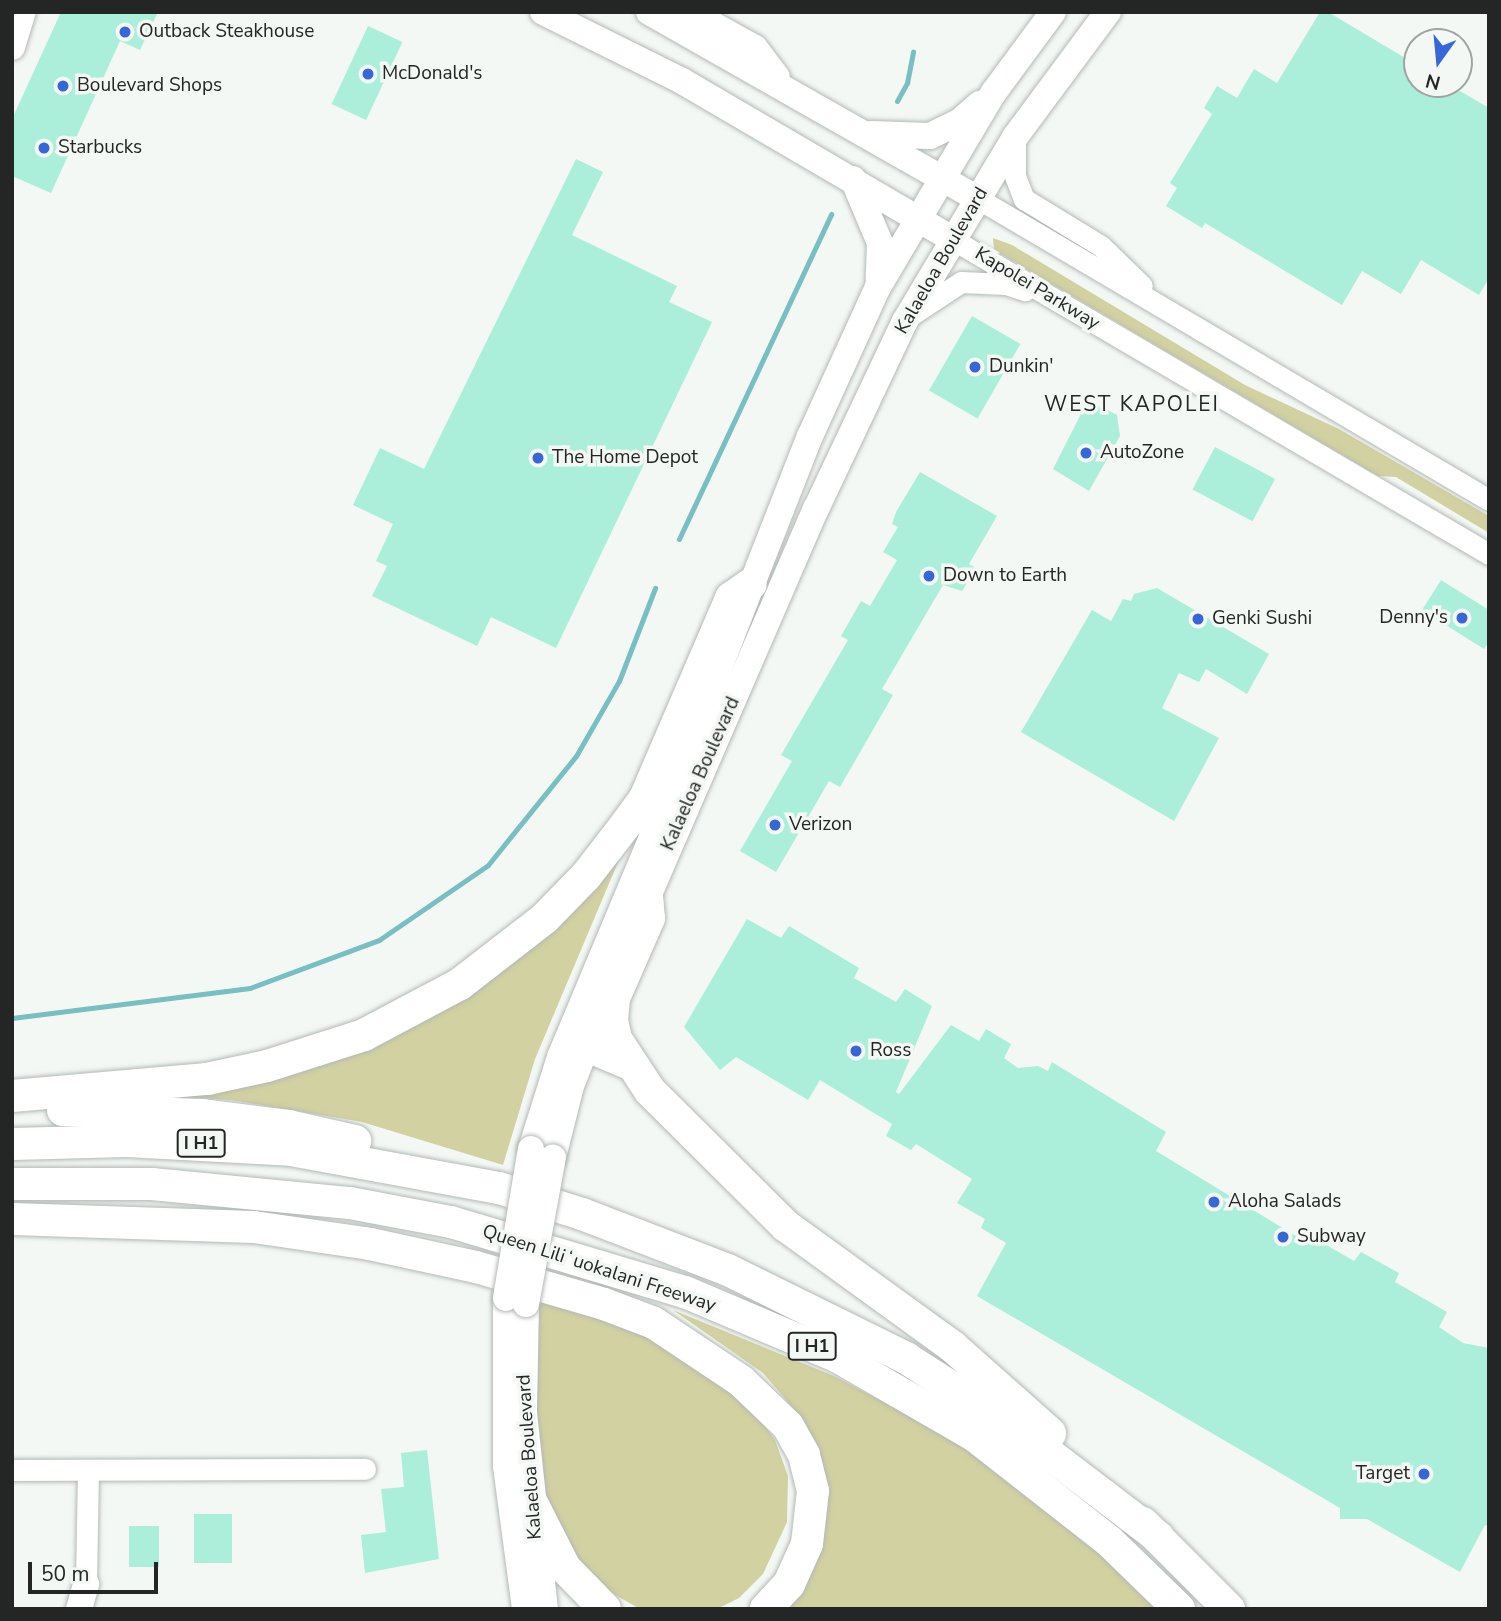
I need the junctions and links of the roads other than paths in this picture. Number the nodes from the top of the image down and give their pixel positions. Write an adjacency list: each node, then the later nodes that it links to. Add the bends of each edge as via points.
1 (23, 12): 7 (main road)
2 (543, 12): 13 (main road, Kapolei Parkway, via 682,81)
3 (649, 12): 8 (main road)
4 (691, 12): 8 (main road, via 755,48)
5 (1053, 12): 9 (main road, Kalaeloa Boulevard)
6 (1108, 12): 11 (main road, Kalaeloa Boulevard)
7 (12, 47)
8 (784, 87): 10 (main road)
9 (995, 92): 10 (main road, via 944,132 917,137); 12 (main road, Kalaeloa Boulevard)
10 (862, 133): 12 (main road)
11 (1015, 137): 14 (main road, Kalaeloa Boulevard); 19 (street, via 1015,176 1024,199 1101,246)
12 (942, 177): 14 (main road); 15 (main road, Kalaeloa Boulevard)
13 (853, 179): 15 (main road, Kapolei Parkway); 17 (main road, via 880,243)
14 (977, 198): 16 (main road, Kalaeloa Boulevard); 19 (street)
15 (918, 218): 16 (main road, Kapolei Parkway); 17 (main road, Kalaeloa Boulevard)
16 (952, 239): 18 (street, Kapolei Parkway); 20 (main road, Kalaeloa Boulevard)
17 (878, 287): 23 (main road, Kalaeloa Boulevard, via 810,436)
18 (1054, 299): 20 (street, via 1006,284 961,282 943,290); 22 (street, Kapolei Parkway)
19 (1169, 312): 21 (street)
20 (905, 321): 24 (main road, Kalaeloa Boulevard, via 816,509)
21 (1489, 500)
22 (1489, 554)
23 (751, 584): 27 (highway, via 731,598 645,798 633,815 586,876 545,918 460,984 363,1035 267,1066 207,1079); 30 (main road, Kalaeloa Boulevard, via 560,1057)
24 (648, 896): 25 (main road, Kalaeloa Boulevard); 26 (highway, via 649,918 614,998 616,1039)
25 (585, 1045): 26 (highway); 30 (main road, Kalaeloa Boulevard)
26 (630, 1064): 40 (highway, via 672,1117 755,1199 953,1347)
27 (12, 1096)
28 (12, 1110): 32 (highway, via 111,1109 289,1126 443,1162)
29 (12, 1144): 32 (highway, Queen Liliʻuokalani Freeway / I H1, via 127,1141 291,1150)
30 (542, 1153): 34 (main road, Kalaeloa Boulevard, bridge)
31 (12, 1184): 48 (highway, Queen Liliʻuokalani Freeway / I H1, via 152,1184 350,1203 451,1222 685,1292 838,1357 975,1436 1109,1541)
32 (499, 1188): 40 (highway, Queen Liliʻuokalani Freeway / I H1, via 728,1270 906,1358 1015,1428)
33 (12, 1219): 47 (highway, via 254,1227 370,1244 476,1267 654,1323 741,1381 788,1426 804,1455 813,1491 807,1544 789,1584)
34 (516, 1301): 38 (main road, Kalaeloa Boulevard); 39 (main road, Kalaeloa Boulevard, via 503,1380)
35 (365, 1469): 37 (street)
36 (12, 1470): 37 (street)
37 (88, 1470): 41 (street)
38 (532, 1503): 45 (main road, Kalaeloa Boulevard); 46 (highway, via 565,1568)
39 (514, 1531): 43 (main road, via 514,1593); 44 (main road, Kalaeloa Boulevard)
40 (1158, 1537): 49 (highway)
41 (90, 1596): 42 (main road)
42 (79, 1609)
43 (509, 1609)
44 (525, 1609)
45 (545, 1609)
46 (605, 1609)
47 (766, 1609)
48 (1179, 1609)
49 (1229, 1609)

